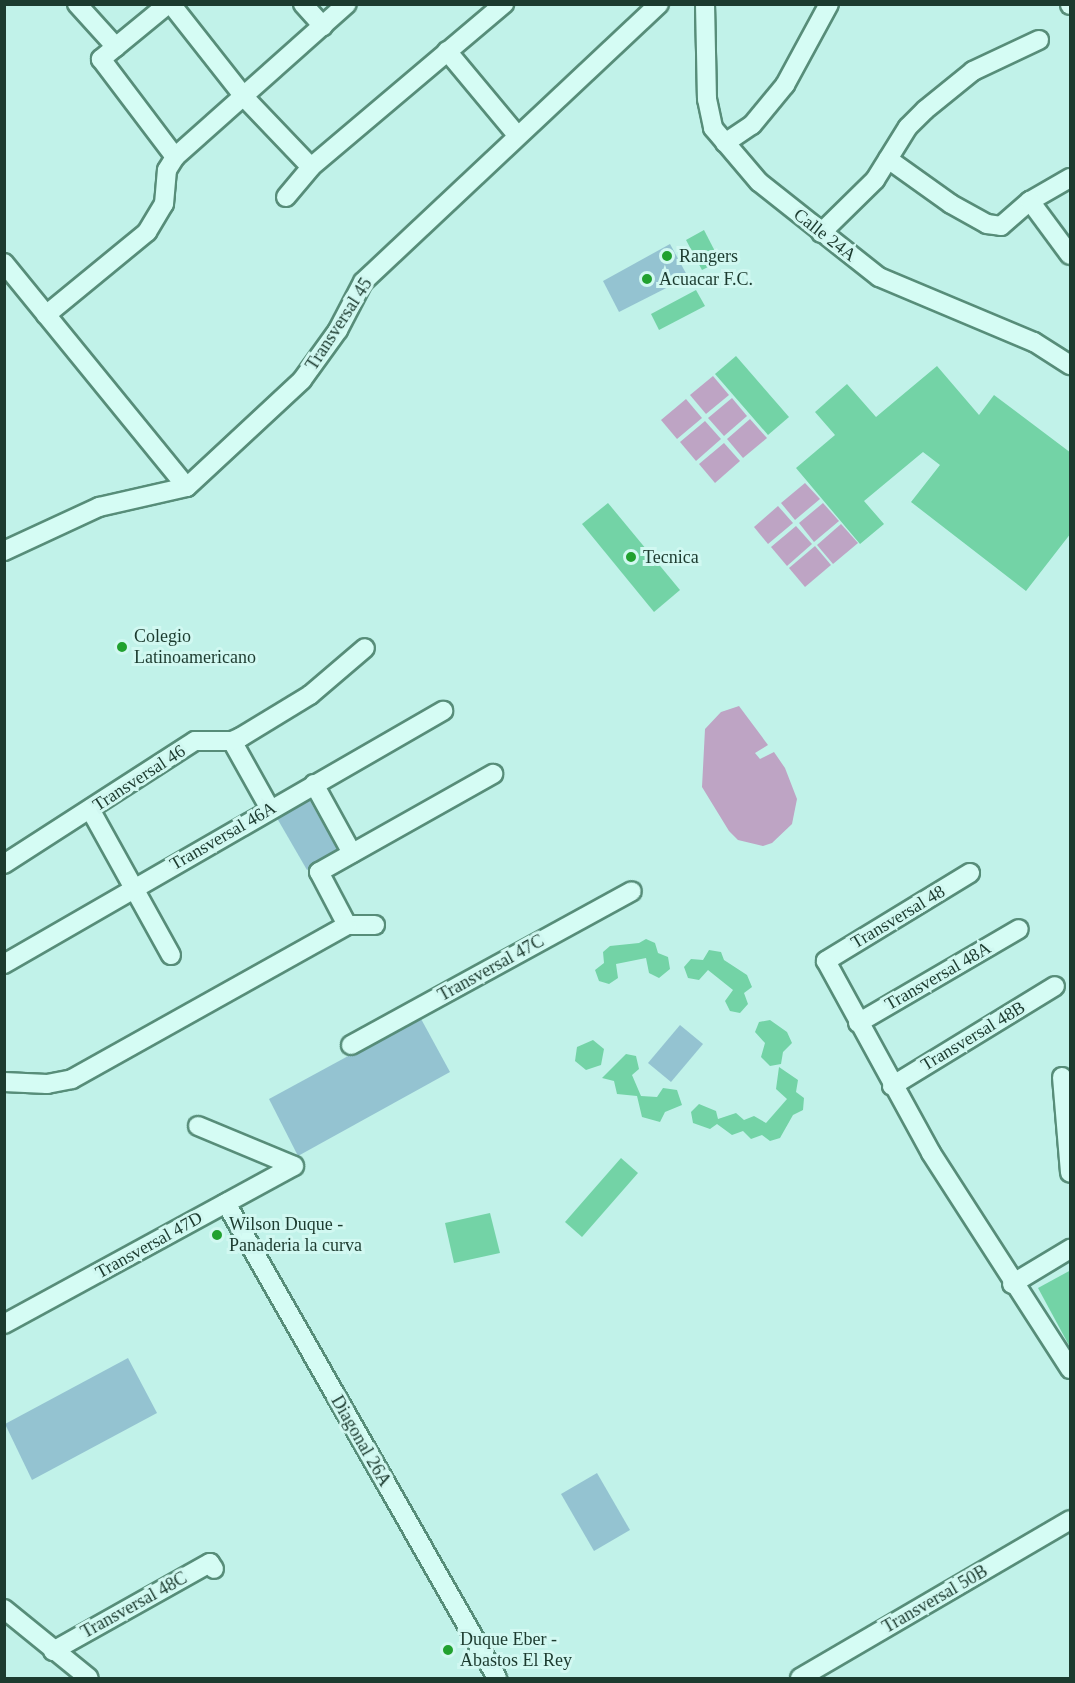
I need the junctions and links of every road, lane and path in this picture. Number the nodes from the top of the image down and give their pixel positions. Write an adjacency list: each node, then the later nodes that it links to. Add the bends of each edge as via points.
1 (77, 4): 11 (street)
2 (169, 4): 11 (street); 13 (street)
3 (303, 4): 9 (street)
4 (347, 4): 9 (street)
5 (504, 4): 12 (street)
6 (659, 4): 14 (street, Transversal 45)
7 (705, 4): 15 (street, Calle 24A, via 707,99 713,128)
8 (829, 4): 15 (street, via 786,85 752,125)
9 (323, 27): 13 (street)
10 (1039, 40): 17 (street, via 973,71 908,128)
11 (116, 47): 16 (street, via 101,59)
12 (447, 51): 14 (street); 18 (street)
13 (245, 98): 16 (street); 18 (street)
14 (517, 135): 27 (street, Transversal 45, via 363,282 338,330 302,380)
15 (725, 143): 22 (street, Calle 24A, via 759,182)
16 (175, 157): 25 (street, via 167,170 164,204 147,232)
17 (888, 159): 21 (street, via 987,224 1001,226); 22 (street, via 875,180)
18 (311, 167): 20 (street)
19 (1071, 178): 21 (street)
20 (286, 197)
21 (1030, 201): 23 (street)
22 (821, 234): 26 (street, Calle 24A, via 879,277 1034,342)
23 (1071, 255)
24 (4, 263): 25 (street)
25 (46, 315): 27 (street)
26 (1071, 365)
27 (187, 487): 28 (street, via 99,507)
28 (4, 551)
29 (365, 648): 31 (street, via 310,695)
30 (443, 711): 33 (street, Transversal 46A)
31 (232, 741): 34 (street); 35 (street, Transversal 46, via 195,741)
32 (494, 774): 36 (street)
33 (314, 784): 34 (street, Transversal 46A); 36 (street)
34 (270, 808): 39 (street, Transversal 46A)
35 (90, 809): 37 (street, Transversal 46); 39 (street)
36 (352, 854): 41 (street, via 319,872)
37 (6, 861)
38 (970, 873): 47 (street, Transversal 48, via 826,961)
39 (134, 888): 44 (street); 45 (street, Transversal 46A)
40 (632, 891): 48 (street, Transversal 47C)
41 (347, 925): 42 (street); 50 (street, via 72,1079 47,1084)
42 (375, 925)
43 (1019, 929): 47 (street, Transversal 48A)
44 (171, 955)
45 (4, 964)
46 (1055, 986): 51 (street, Transversal 48B)
47 (858, 1023): 51 (street)
48 (351, 1045)
49 (1062, 1077): 53 (street)
50 (4, 1082)
51 (892, 1086): 56 (street)
52 (198, 1126): 54 (street, Transversal 47D, via 294,1166)
53 (1071, 1173)
54 (226, 1203): 57 (street, Transversal 47D); 64 (street, Diagonal 26A)
55 (1071, 1249): 56 (street)
56 (1012, 1284): 58 (street)
57 (4, 1324)
58 (1071, 1369)
59 (1071, 1520): 65 (street, Transversal 50B)
60 (214, 1569): 62 (street, Transversal 48C, via 210,1563)
61 (4, 1609): 62 (street)
62 (53, 1651): 63 (street)
63 (89, 1678)
64 (497, 1678)
65 (800, 1678)

